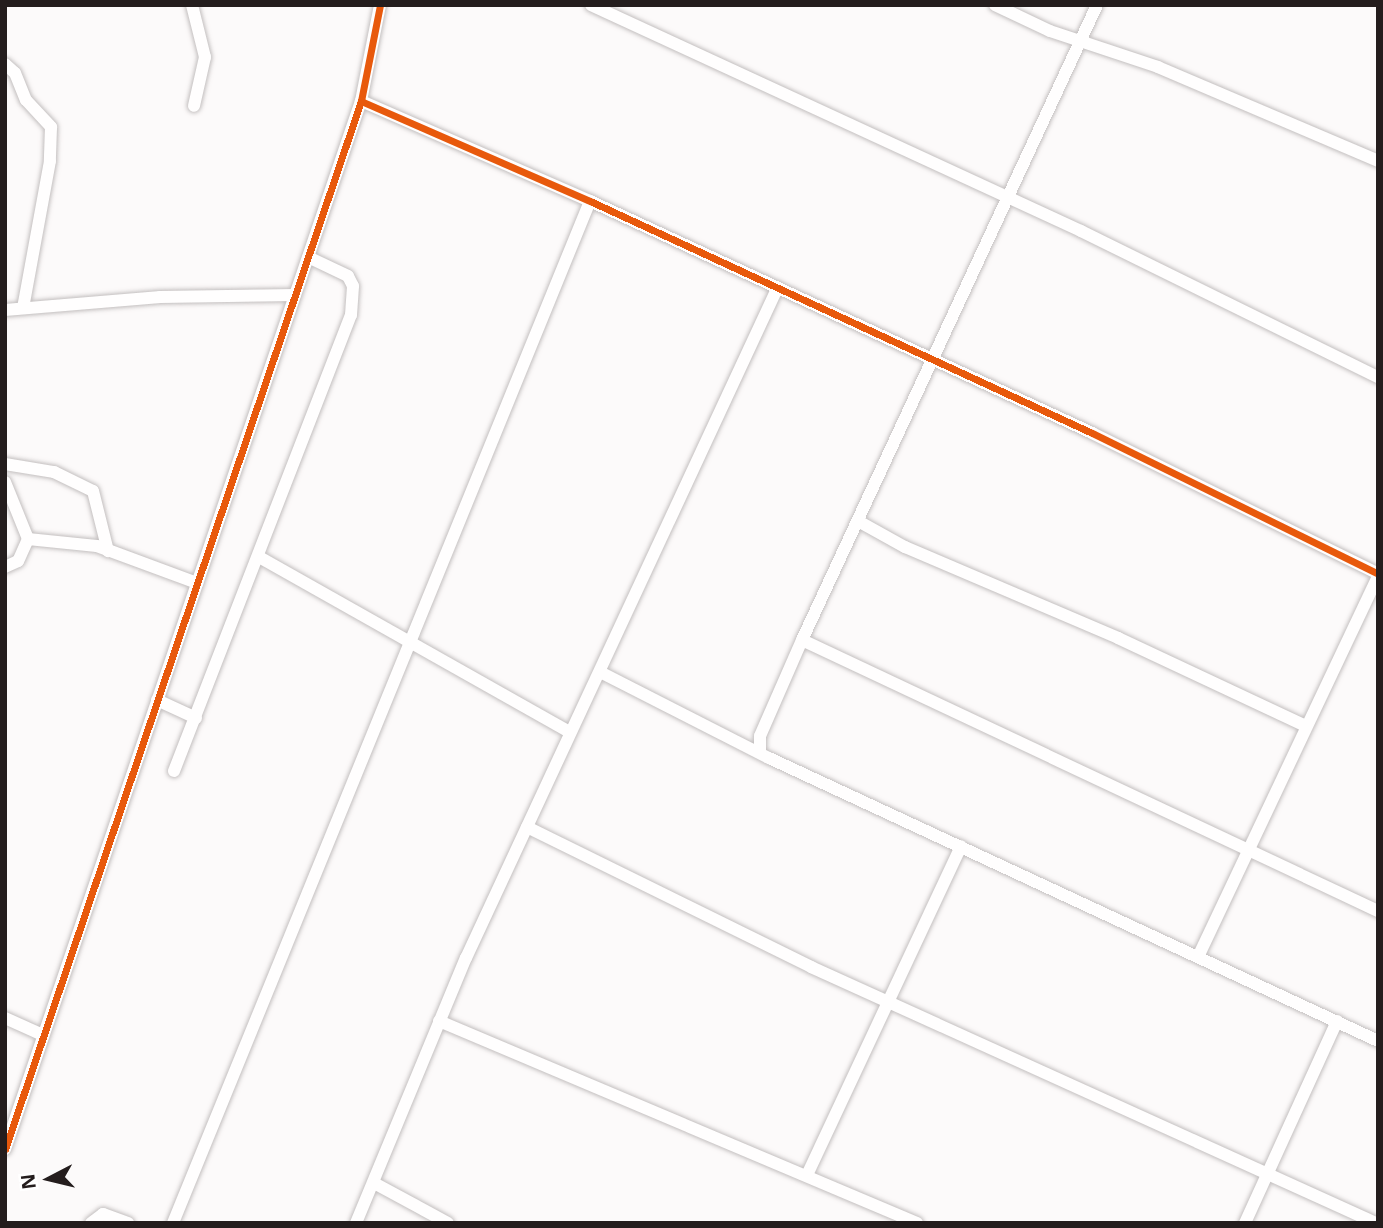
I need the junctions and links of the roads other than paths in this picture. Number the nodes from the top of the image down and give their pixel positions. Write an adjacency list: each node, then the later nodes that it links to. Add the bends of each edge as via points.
1 (192, 5): 9 (street, via 205,57)
2 (380, 5): 8 (street)
3 (591, 5): 11 (street)
4 (995, 5): 6 (street)
5 (1097, 5): 6 (street)
6 (1081, 40): 10 (street, via 1158,67); 11 (street)
7 (5, 64): 16 (street, via 15,73 26,100 51,127 50,161)
8 (361, 101): 12 (street); 13 (street)
9 (194, 106)
10 (1378, 161)
11 (1010, 198): 18 (street); 19 (street)
12 (590, 201): 14 (street); 29 (street)
13 (308, 257): 15 (street); 25 (street, via 348,276 353,286 351,315)
14 (776, 290): 18 (street); 31 (street)
15 (295, 295): 16 (street, via 160,297); 28 (street)
16 (23, 308): 17 (street)
17 (5, 310)
18 (935, 360): 22 (street); 27 (street)
19 (1378, 377)
20 (5, 464): 24 (street, via 54,472 93,491)
21 (5, 482): 23 (street)
22 (858, 521): 30 (street); 34 (street, via 905,547 1118,638)
23 (29, 539): 24 (street, via 73,541); 26 (street, via 18,561)
24 (108, 551): 28 (street)
25 (259, 557): 29 (street); 33 (street)
26 (5, 567)
27 (1378, 575): 34 (street)
28 (197, 583): 32 (street)
29 (411, 640): 35 (street); 55 (street)
30 (802, 640): 36 (street, via 761,736); 40 (street)
31 (600, 672): 35 (street); 36 (street)
32 (157, 700): 33 (street); 47 (street)
33 (196, 718): 37 (street)
34 (1304, 725): 40 (street)
35 (569, 732): 38 (street)
36 (760, 750): 39 (street)
37 (174, 771)
38 (527, 827): 43 (street); 45 (street)
39 (961, 846): 42 (street); 43 (street)
40 (1245, 850): 41 (street); 42 (street)
41 (1378, 911)
42 (1198, 957): 46 (street)
43 (888, 1002): 50 (street); 51 (street)
44 (5, 1018): 47 (street)
45 (439, 1021): 51 (street); 52 (street)
46 (1337, 1021): 48 (street); 50 (street)
47 (43, 1035): 49 (street)
48 (1378, 1041)
49 (5, 1149)
50 (1268, 1174): 59 (street); 60 (street)
51 (807, 1175): 58 (street)
52 (374, 1183): 56 (street); 57 (street)
53 (91, 1223): 54 (street, via 103,1214)
54 (128, 1223)
55 (173, 1223)
56 (356, 1223)
57 (448, 1223)
58 (917, 1223)
59 (1245, 1223)
60 (1376, 1223)

